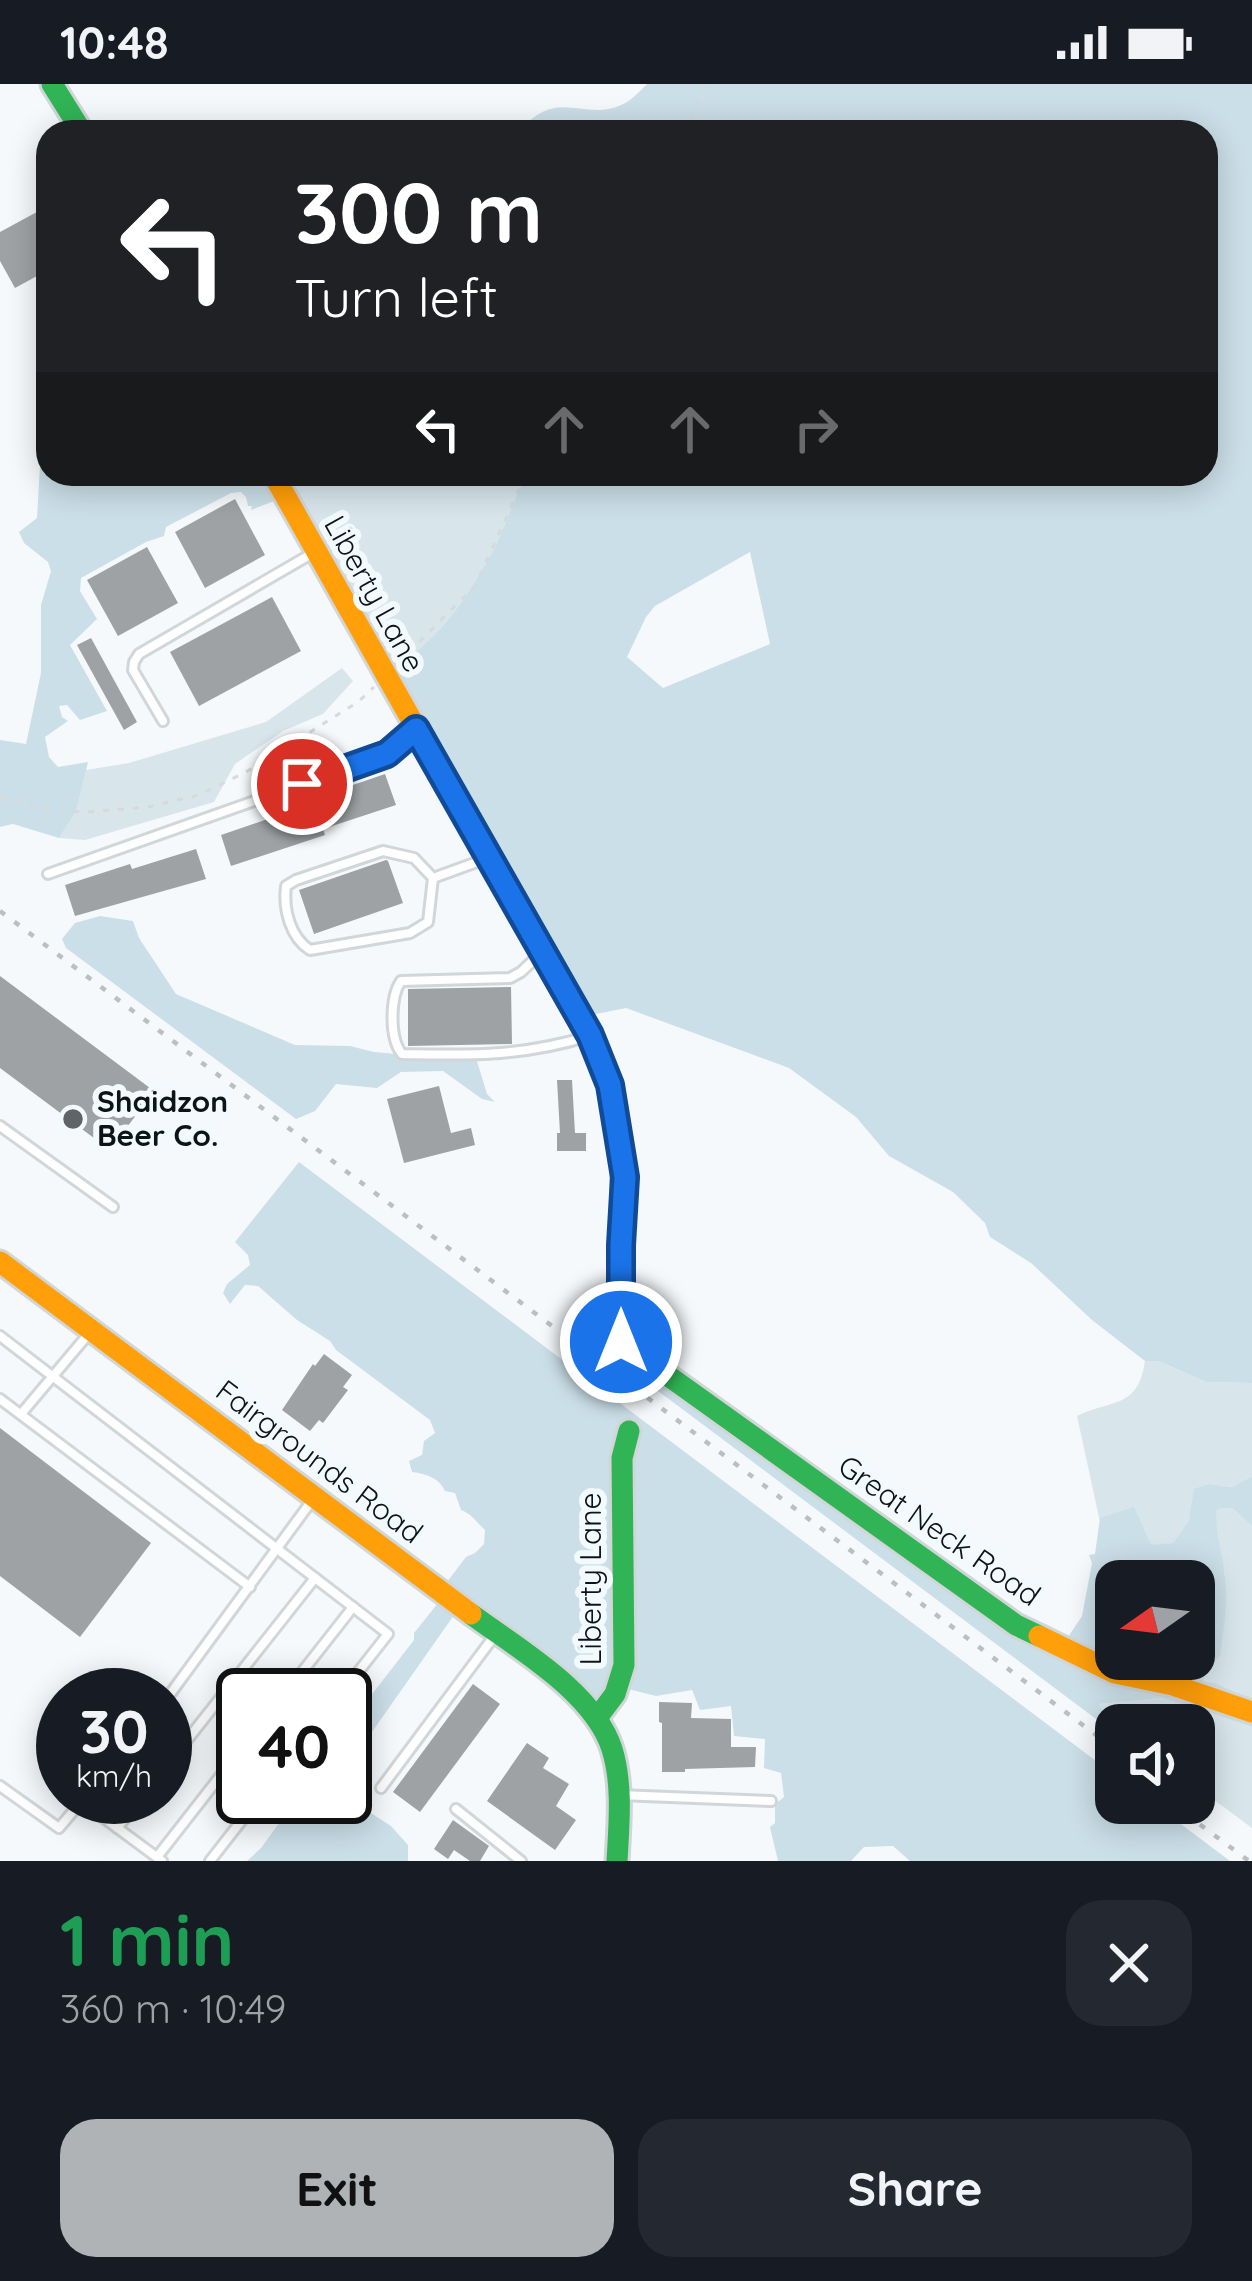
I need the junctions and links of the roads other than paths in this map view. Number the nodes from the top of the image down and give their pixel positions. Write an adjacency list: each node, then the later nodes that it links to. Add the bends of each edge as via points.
1 (52, 84): 2 (street)
2 (74, 120)
3 (279, 486): 4 (street, Liberty Lane)
4 (315, 552): 5 (lane, via 139,654 133,670); 6 (street, Liberty Lane)
5 (163, 721)
6 (416, 729): 7 (street, Liberty Lane); 8 (lane, via 387,754)
7 (490, 858): 9 (lane); 10 (street, Liberty Lane)
8 (48, 874)
9 (434, 878): 9 (lane, via 428,922 410,933 330,947 297,942 284,903 286,886 296,880 383,851 414,858)
10 (543, 951): 11 (street, Liberty Lane); 11 (lane, via 510,978 401,981 394,1045 402,1054 496,1055)
11 (590, 1035): 17 (street, Liberty Lane, via 610,1085 623,1160)
12 (0, 1126): 13 (lane)
13 (113, 1208)
14 (0, 1262): 15 (street, Fairgrounds Road)
15 (92, 1330): 18 (lane); 22 (street, Fairgrounds Road)
16 (0, 1336): 18 (lane)
17 (621, 1342): 31 (street, Great Neck Road, via 1016,1625 1115,1673)
18 (52, 1377): 20 (lane); 23 (lane)
19 (0, 1399): 20 (lane)
20 (22, 1414): 25 (lane)
21 (629, 1431): 32 (street, Liberty Lane, via 622,1458 624,1666)
22 (315, 1497): 23 (lane); 27 (street, Fairgrounds Road)
23 (277, 1549): 24 (lane); 25 (lane)
24 (315, 1578): 26 (lane); 33 (lane)
25 (250, 1587): 28 (lane)
26 (353, 1607): 29 (lane); 30 (lane, via 388,1634)
27 (497, 1633): 32 (street, Fairgrounds Road); 36 (lane)
28 (190, 1668)
29 (305, 1668)
30 (361, 1668)
31 (1252, 1712)
32 (597, 1718): 37 (street)
33 (192, 1734)
34 (216, 1783): 45 (lane)
35 (0, 1786): 40 (lane)
36 (381, 1788)
37 (618, 1795): 38 (lane); 48 (street)
38 (771, 1801)
39 (457, 1809): 47 (lane)
40 (36, 1812)
41 (112, 1824): 44 (lane)
42 (120, 1824): 44 (lane)
43 (239, 1824): 46 (lane)
44 (117, 1828): 45 (lane)
45 (159, 1859)
46 (210, 1861)
47 (521, 1861)
48 (617, 1861)

